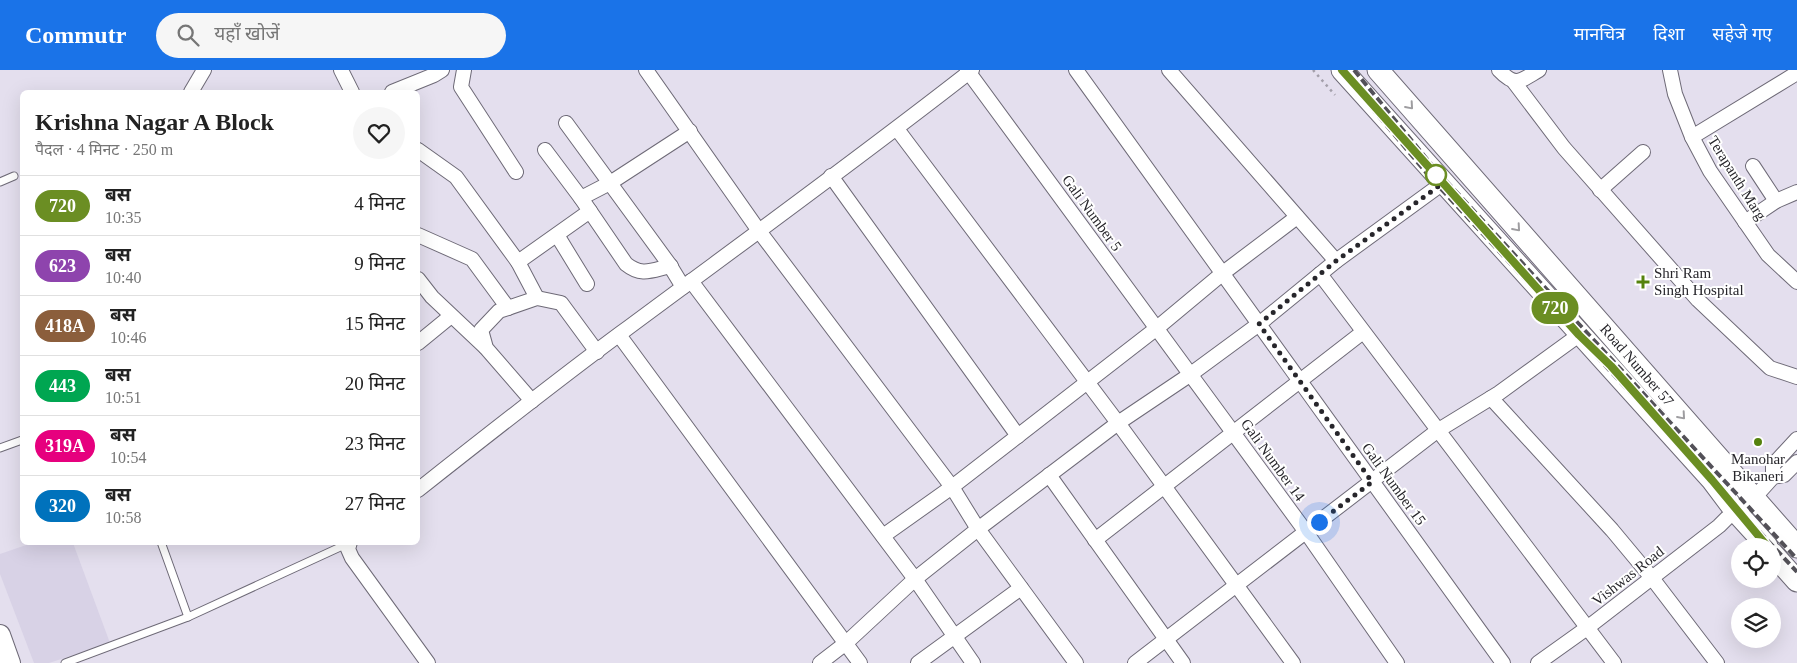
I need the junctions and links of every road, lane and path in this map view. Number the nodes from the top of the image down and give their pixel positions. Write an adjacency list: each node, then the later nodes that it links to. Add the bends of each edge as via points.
1 (204, 70): 17 (street)
2 (341, 70): 18 (street)
3 (442, 70): 19 (street)
4 (464, 70): 29 (street, via 461,87)
5 (646, 70): 23 (street)
6 (1076, 70): 48 (street, Gali Number 15)
7 (1168, 70): 40 (street)
8 (1313, 70): 20 (path)
9 (1342, 70): 34 (main road, Road Number 57)
10 (1378, 70): 85 (main road, Road Number 57, one-way to 85)
11 (1499, 70): 16 (street)
12 (1540, 70): 16 (street)
13 (1670, 70): 24 (street)
14 (969, 71): 22 (street); 58 (street, Gali Number 5)
15 (1797, 73): 24 (street, Terapanth Marg)
16 (1514, 82): 35 (street)
17 (192, 90)
18 (351, 90)
19 (397, 90)
20 (1335, 95)
21 (566, 123): 33 (street)
22 (897, 129): 31 (street); 68 (street)
23 (690, 131): 33 (street); 42 (street)
24 (1692, 137): 41 (street, Terapanth Marg)
25 (544, 150): 37 (street)
26 (420, 151): 46 (street, via 456,177)
27 (1643, 152): 35 (street)
28 (1753, 166): 38 (street)
29 (516, 172)
30 (14, 176): 32 (lane)
31 (831, 176): 42 (street); 74 (street)
32 (0, 182)
33 (610, 183): 37 (street); 47 (street)
34 (1443, 183): 45 (street); 61 (main road, Road Number 57)
35 (1600, 190): 66 (street, via 1698,300 1770,368)
36 (1797, 192): 38 (street)
37 (582, 198): 39 (street)
38 (1776, 201): 41 (street)
39 (590, 211): 43 (street); 47 (street, via 626,264 635,271)
40 (1297, 217): 45 (street); 48 (street)
41 (1745, 222): 51 (street, Terapanth Marg, via 1768,255)
42 (759, 231): 53 (street); 82 (street)
43 (556, 235): 46 (street); 52 (street)
44 (420, 236): 55 (street, via 472,259)
45 (1336, 261): 49 (street)
46 (518, 262): 54 (street)
47 (670, 266): 53 (street)
48 (1223, 273): 57 (street, Gali Number 15); 58 (street)
49 (1320, 274): 57 (street); 59 (street)
50 (420, 282): 56 (street)
51 (1797, 282)
52 (587, 284)
53 (687, 284): 60 (street); 89 (street)
54 (537, 298): 55 (street); 64 (street, via 561,303)
55 (508, 308): 63 (street, via 499,312 481,330)
56 (451, 316): 62 (street); 63 (street)
57 (1259, 324): 65 (street); 67 (street, Gali Number 15)
58 (1157, 328): 65 (street, Gali Number 5); 68 (street)
59 (1363, 332): 67 (street); 72 (street)
60 (619, 335): 64 (street); 107 (street)
61 (1579, 335): 69 (street); 86 (main road, Road Number 57, via 1611,366 1706,473)
62 (420, 341)
63 (486, 348): 70 (street)
64 (597, 352): 70 (street)
65 (1191, 374): 71 (street); 73 (street, Gali Number 14)
66 (1797, 377)
67 (1300, 380): 73 (street); 81 (street, Gali Number 15)
68 (1088, 382): 71 (street); 74 (street)
69 (1495, 396): 72 (street); 97 (street)
70 (532, 401): 84 (street)
71 (1118, 423): 79 (street); 83 (street)
72 (1438, 431): 81 (street); 103 (street)
73 (1233, 432): 83 (street); 88 (street, Gali Number 14)
74 (1018, 436): 82 (street)
75 (1797, 439): 80 (street, via 1773,465)
76 (20, 441): 77 (lane)
77 (0, 448)
78 (1797, 462): 80 (street, via 1784,475)
79 (1049, 475): 87 (street); 91 (street)
80 (1773, 477): 85 (street, Vishwas Road)
81 (1372, 482): 88 (street); 120 (street, Gali Number 15)
82 (952, 487): 87 (street); 89 (street)
83 (1164, 487): 91 (street); 100 (street)
84 (420, 488)
85 (1754, 498): 86 (street, Vishwas Road); 95 (main road, Road Number 57)
86 (1736, 512): 90 (main road, Road Number 57); 97 (street, Vishwas Road)
87 (978, 529): 98 (street); 101 (street)
88 (1306, 532): 100 (street); 119 (street, Gali Number 14)
89 (883, 536): 98 (street)
90 (1760, 538)
91 (1095, 540): 106 (street)
92 (162, 545): 102 (lane)
93 (344, 545): 102 (lane)
94 (349, 545): 110 (street, via 352,558)
95 (1797, 547)
96 (1781, 563): 99 (main road)
97 (1652, 578): 103 (street, Vishwas Road); 123 (street)
98 (915, 579): 105 (street); 107 (street)
99 (1797, 581)
100 (1236, 586): 106 (street); 118 (street)
101 (1021, 588): 105 (street); 115 (street)
102 (188, 617): 109 (lane)
103 (1587, 628): 121 (street, Vishwas Road); 122 (street)
104 (0, 635): 108 (street)
105 (955, 637): 113 (street); 114 (street)
106 (1166, 639): 116 (street); 117 (street)
107 (846, 643): 111 (street); 112 (street)
108 (10, 663)
109 (65, 663)
110 (428, 663)
111 (820, 663)
112 (860, 663)
113 (918, 663)
114 (973, 663)
115 (1076, 663)
116 (1135, 663)
117 (1183, 663)
118 (1293, 663)
119 (1397, 663)
120 (1503, 663)
121 (1538, 663)
122 (1614, 663)
123 (1717, 663)

